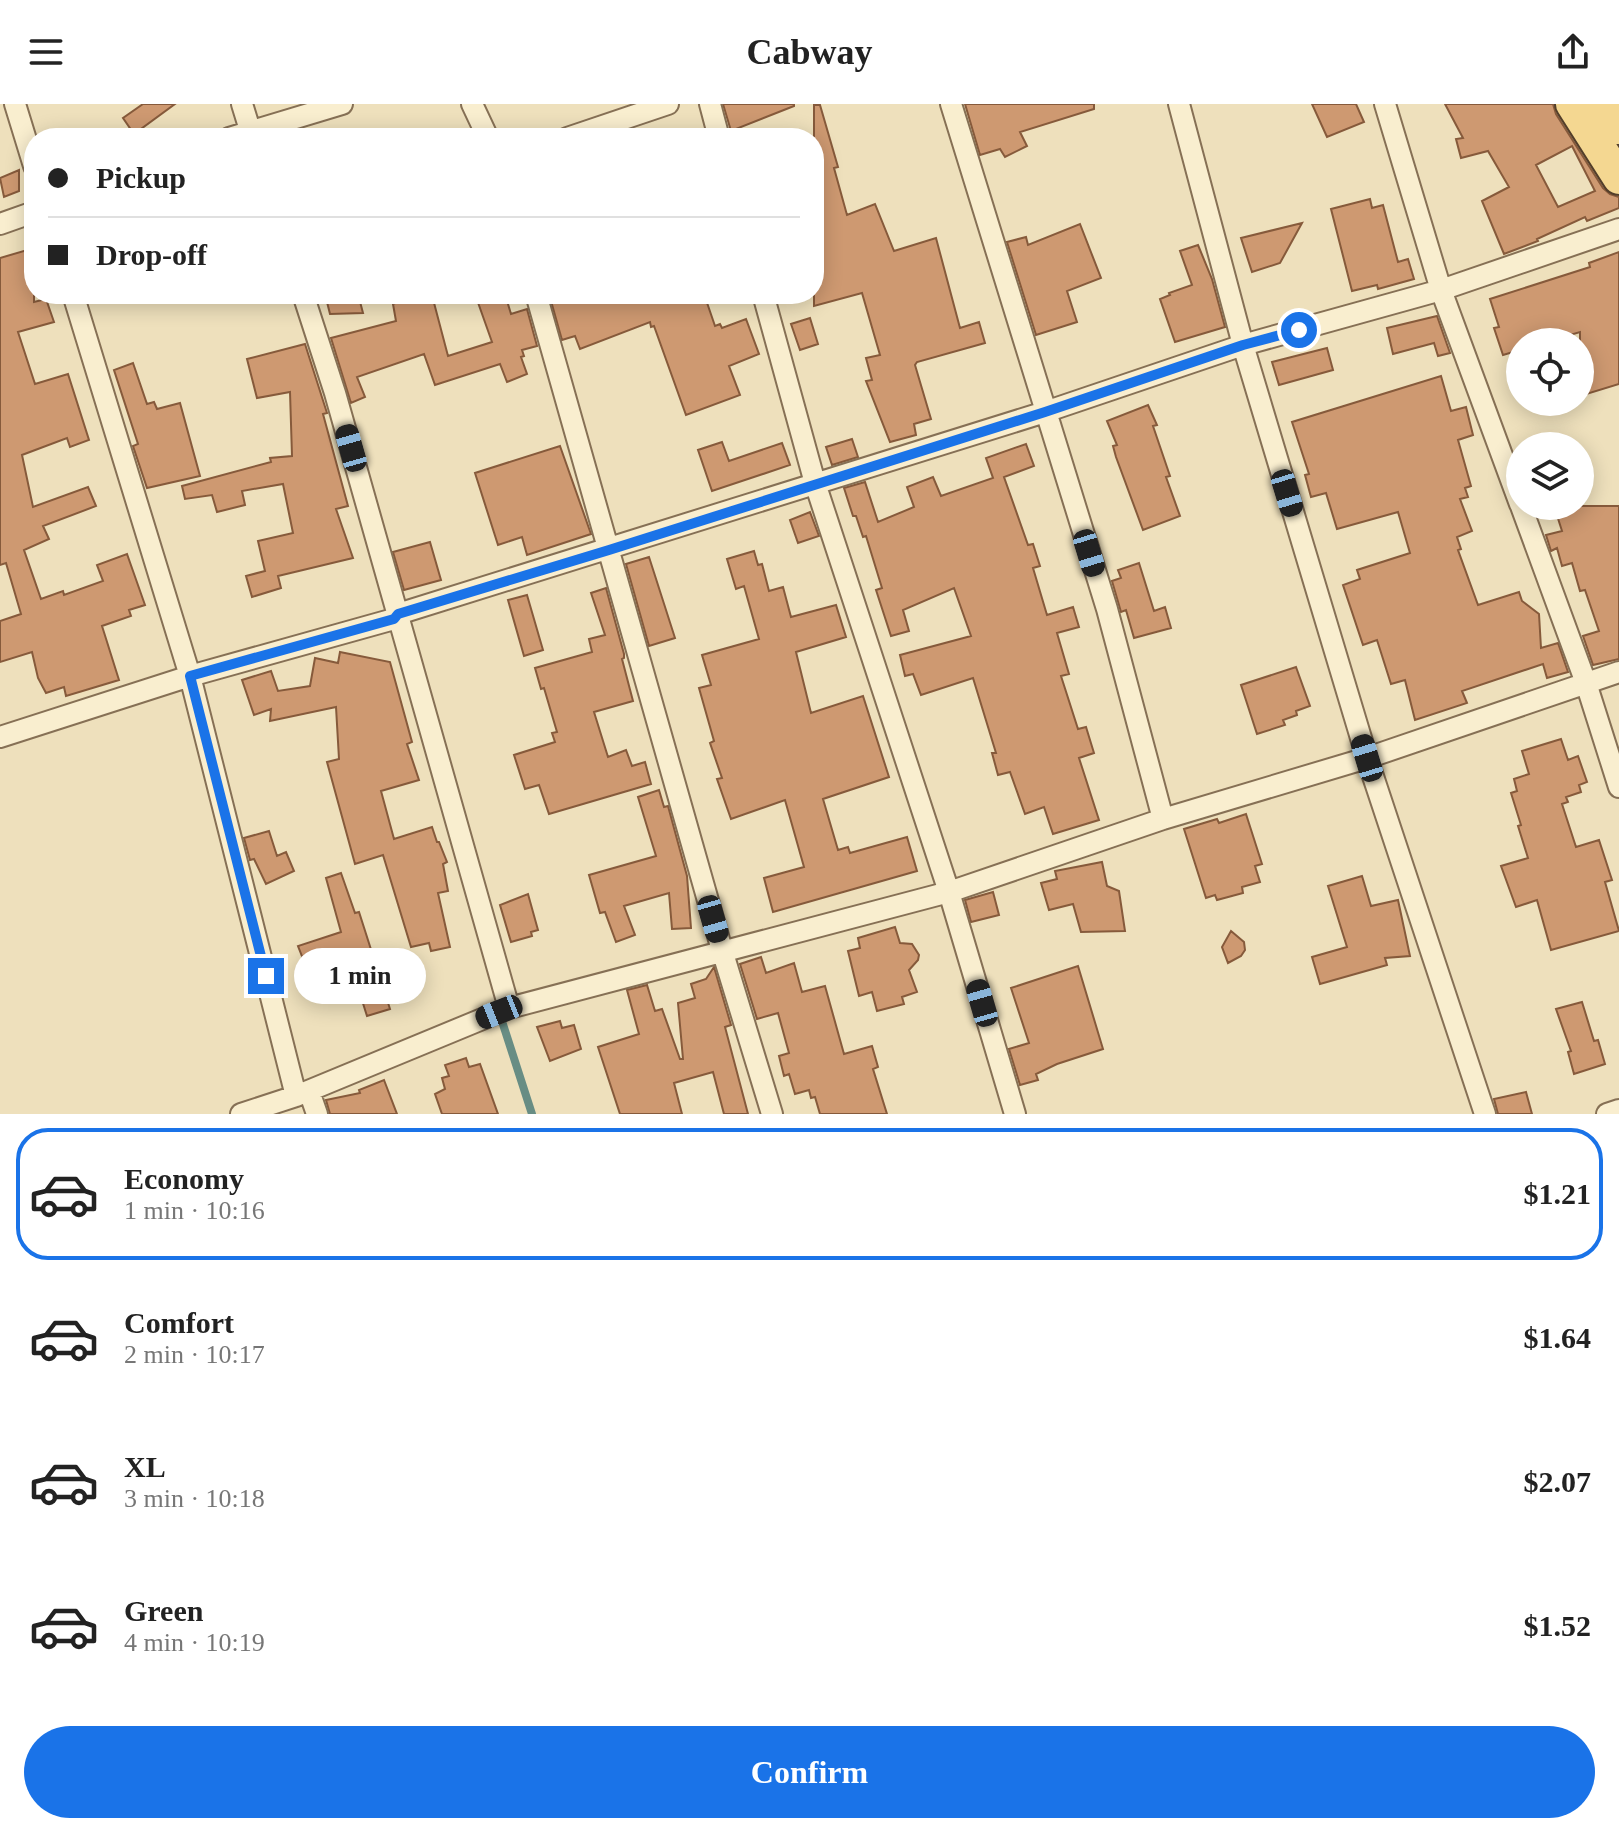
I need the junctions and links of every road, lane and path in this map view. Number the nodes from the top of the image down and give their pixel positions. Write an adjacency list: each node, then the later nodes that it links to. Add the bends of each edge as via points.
1 (15, 104): 18 (street)
2 (242, 104): 12 (street)
3 (342, 104): 13 (street)
4 (472, 104): 14 (street)
5 (668, 104): 15 (street)
6 (710, 104): 16 (street)
7 (951, 104): 29 (street)
8 (1179, 104): 28 (street)
9 (1385, 104): 23 (street)
10 (1572, 104): 19 (main road)
11 (1603, 104): 17 (main road)
12 (249, 128)
13 (257, 128)
14 (483, 128)
15 (597, 128)
16 (716, 128)
17 (1619, 128)
18 (24, 133)
19 (1619, 178)
20 (24, 216): 21 (street)
21 (0, 224)
22 (1619, 229): 23 (street)
23 (1441, 290): 28 (street); 30 (street)
24 (76, 304): 36 (street)
25 (306, 304): 34 (street)
26 (539, 304): 33 (street)
27 (766, 304): 31 (street)
28 (1243, 345): 29 (street); 39 (street)
29 (1045, 412): 31 (street); 41 (street, via 1107,609)
30 (1506, 467)
31 (815, 483): 33 (street); 42 (street)
32 (1526, 520): 37 (street)
33 (609, 550): 34 (street); 43 (street)
34 (398, 614): 36 (street); 44 (street)
35 (1619, 672): 37 (street)
36 (190, 676): 38 (street); 45 (street)
37 (1586, 683): 39 (street); 40 (street)
38 (0, 737)
39 (1367, 758): 41 (street); 51 (street)
40 (1619, 787)
41 (1163, 819): 42 (street)
42 (949, 892): 43 (street); 50 (street)
43 (722, 950): 44 (street); 49 (street)
44 (509, 1008): 45 (street)
45 (303, 1093): 47 (street); 48 (street)
46 (1619, 1110): 52 (street)
47 (241, 1114)
48 (317, 1114)
49 (772, 1114)
50 (1015, 1114)
51 (1485, 1114)
52 (1607, 1114)

